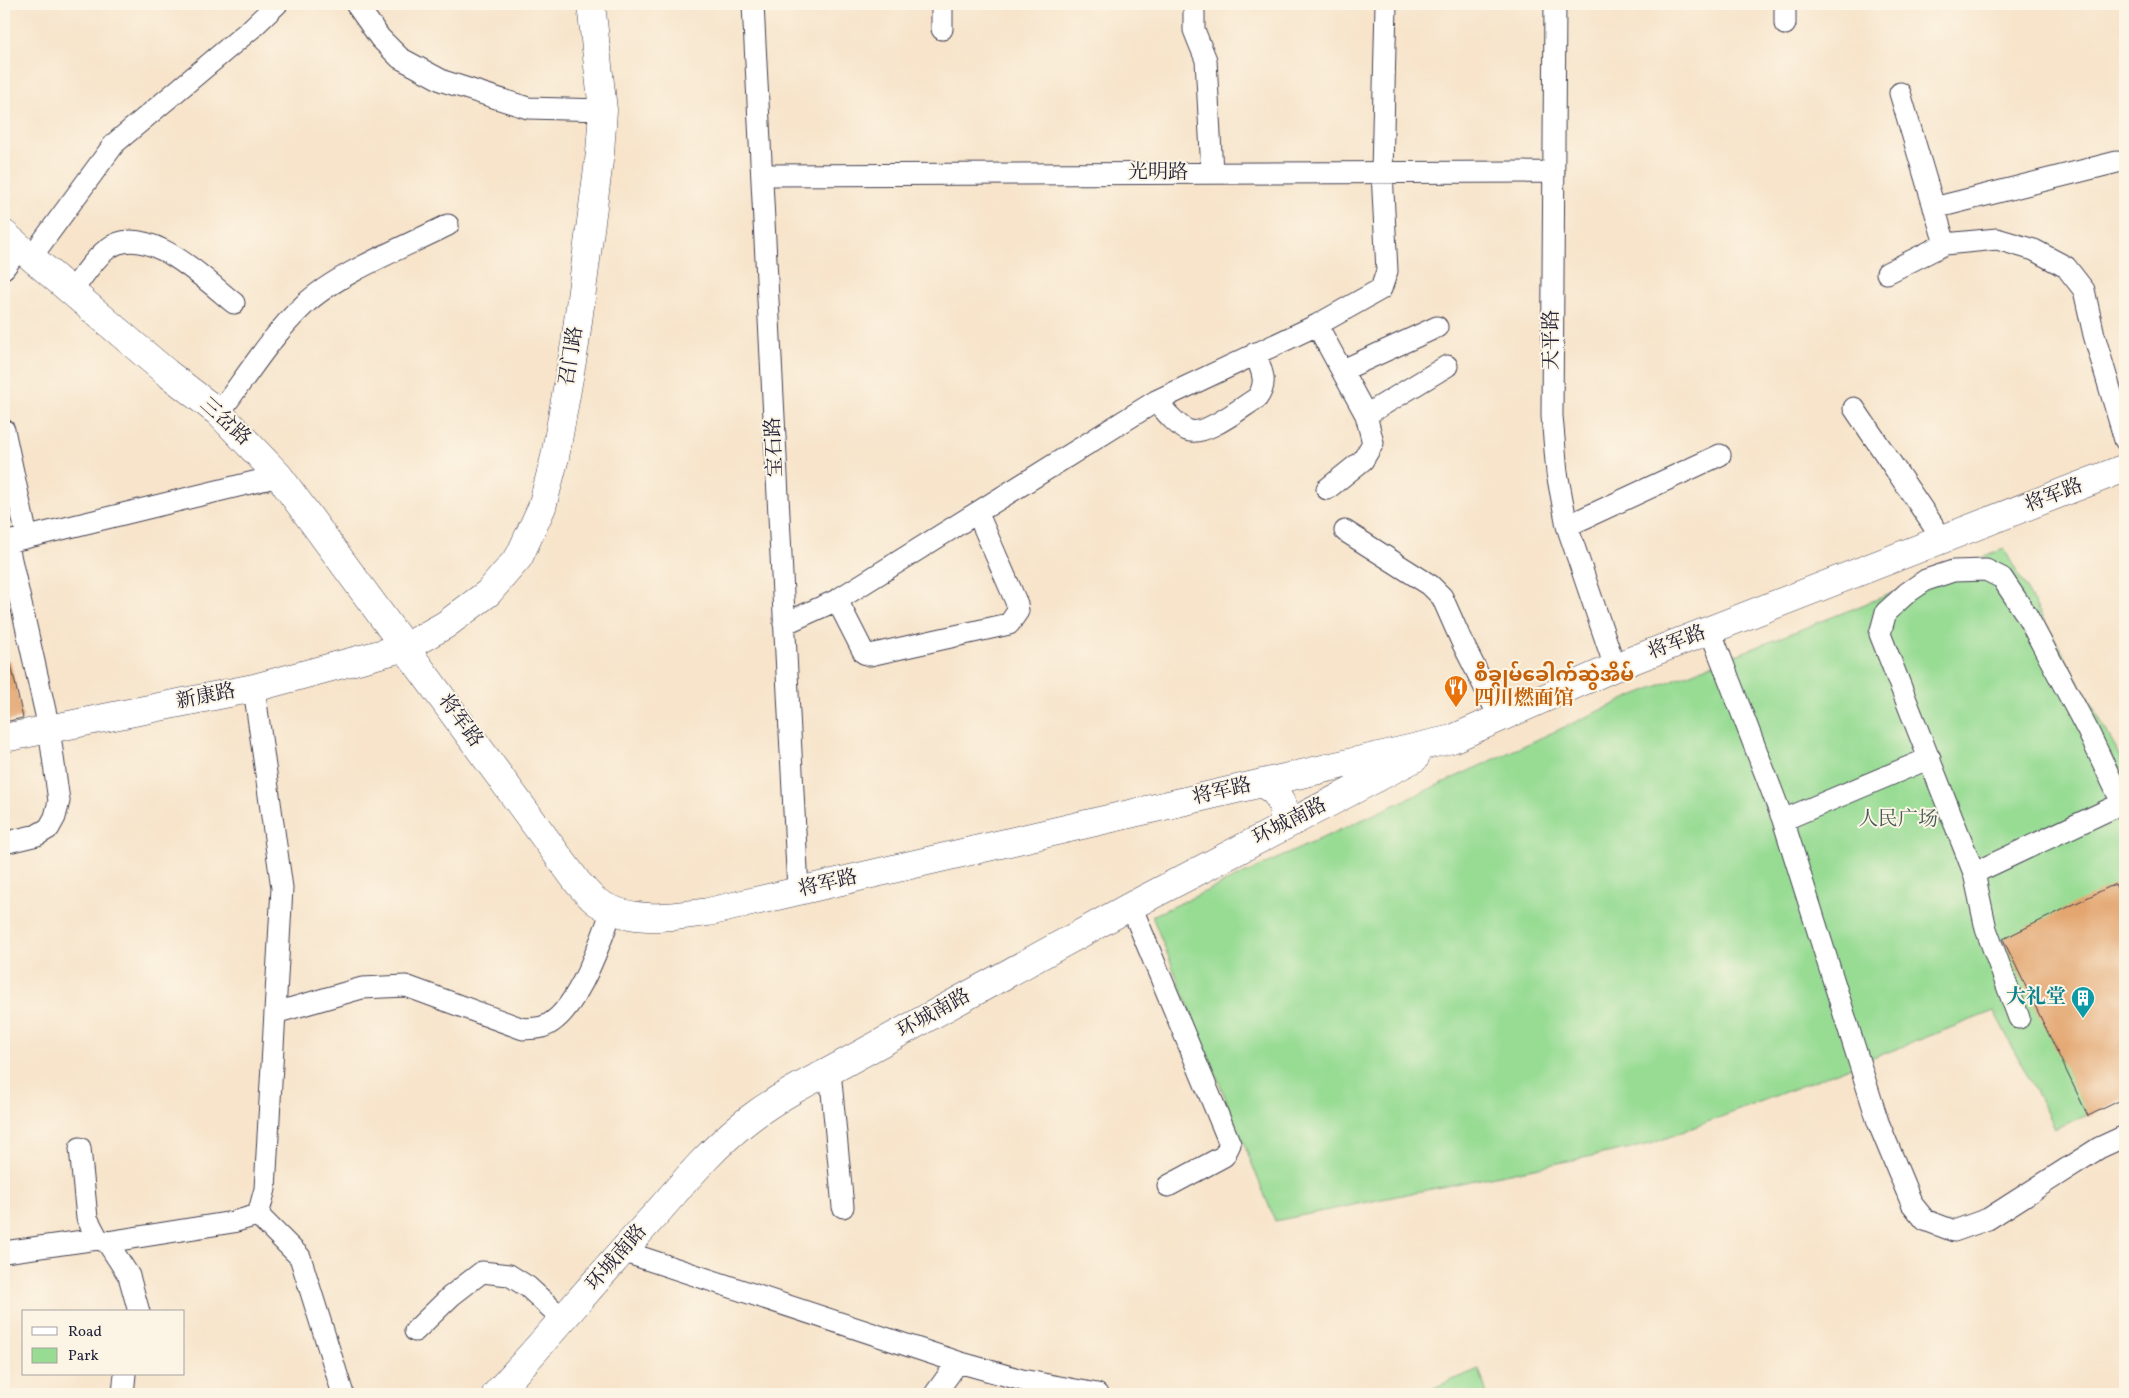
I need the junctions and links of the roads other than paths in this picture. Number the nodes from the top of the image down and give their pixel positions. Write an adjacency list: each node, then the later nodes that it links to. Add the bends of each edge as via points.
1 (277, 4): 20 (street, via 115,143)
2 (356, 4): 11 (street, via 380,38 400,58 443,81 528,108)
3 (591, 4): 11 (main road, 召门路)
4 (753, 4): 16 (street, 宝石路)
5 (942, 4): 9 (street)
6 (1194, 4): 13 (street, via 1194,30 1206,60)
7 (1386, 4): 14 (street)
8 (1555, 4): 15 (street, 天平路)
9 (942, 29)
10 (1900, 93): 17 (street)
11 (602, 110): 49 (main road, 召门路, via 600,153 575,344 555,457 542,508 518,557 488,593 445,625)
12 (2117, 162): 17 (street)
13 (1212, 172): 14 (street, 光明路); 16 (street, 光明路)
14 (1382, 172): 15 (street, 光明路); 24 (street, via 1387,271 1381,289)
15 (1554, 172): 40 (street, 天平路, via 1552,416)
16 (762, 175): 47 (street, 宝石路)
17 (1934, 208): 19 (street)
18 (448, 225): 31 (street, via 341,279 304,304 268,346)
19 (1945, 244): 21 (street); 34 (street, via 1997,239 2034,250 2066,267 2084,290)
20 (15, 251): 22 (main road, 三岔路)
21 (1887, 273)
22 (72, 292): 23 (street, via 105,250 131,241 150,244 170,253); 31 (main road, 三岔路)
23 (234, 303)
24 (1317, 325): 26 (street); 28 (street)
25 (1437, 327): 28 (street)
26 (1255, 353): 29 (street); 29 (street, via 1265,381 1263,390 1257,398 1205,430 1189,431 1172,419)
27 (1447, 366): 32 (street)
28 (1343, 370): 32 (street)
29 (1156, 401): 39 (street)
30 (1854, 408): 42 (street)
31 (219, 413): 37 (main road, 三岔路)
32 (1366, 415): 38 (street, via 1373,443 1363,460)
33 (4, 430): 43 (street)
34 (2125, 440)
35 (1720, 456): 40 (street)
36 (2125, 468): 42 (main road, 将军路)
37 (279, 476): 43 (street); 49 (main road, 三岔路)
38 (1327, 489)
39 (978, 514): 46 (street); 46 (street, via 1017,604 1018,611 1008,624 870,655 864,653)
40 (1566, 526): 50 (street, 天平路)
41 (1345, 531): 52 (street, via 1430,585 1442,598)
42 (1943, 540): 44 (main road, 将军路)
43 (12, 541): 53 (street)
44 (1914, 551): 45 (street); 48 (main road, 将军路)
45 (1926, 580): 56 (street, via 1886,612 1880,634); 58 (street, via 1952,571 1986,570 2002,578 2026,614)
46 (837, 600): 47 (street)
47 (784, 624): 63 (street, 宝石路)
48 (1710, 630): 50 (main road, 将军路); 59 (street)
49 (406, 647): 51 (main road, 新康路); 65 (main road, 将军路, via 562,864 596,901)
50 (1615, 667): 52 (main road, 将军路)
51 (254, 688): 53 (main road, 新康路); 66 (street, via 282,888)
52 (1500, 718): 55 (main road, 将军路)
53 (49, 728): 54 (main road, 新康路); 61 (street, via 59,801 55,817 49,828 38,835)
54 (4, 738)
55 (1452, 739): 57 (main road, 将军路); 60 (main road, 环城南路)
56 (1930, 758): 59 (street); 62 (street)
57 (1261, 782): 60 (main road, via 1274,789 1279,798); 63 (main road, 将军路)
58 (2124, 804): 62 (street)
59 (1783, 820): 69 (street, via 1878,1122 1912,1204 1925,1220 1954,1231 1988,1219 2099,1148)
60 (1284, 825): 64 (main road, 环城南路)
61 (4, 843)
62 (1974, 874): 67 (street, via 1986,929)
63 (798, 890): 65 (main road, 将军路, via 674,917 644,917)
64 (1131, 906): 68 (main road, 环城南路); 71 (street, via 1230,1144 1224,1156)
65 (612, 910): 66 (street, via 586,980 561,1013 543,1027 523,1029 406,986 362,988)
66 (275, 1013): 73 (street, via 265,1189)
67 (2019, 1018)
68 (830, 1071): 72 (street); 75 (main road, 环城南路, via 787,1092 747,1121 700,1164)
69 (2125, 1136)
70 (80, 1148): 74 (street, via 87,1218)
71 (1168, 1186)
72 (843, 1207)
73 (258, 1215): 74 (street, via 233,1222); 83 (street, via 300,1257)
74 (103, 1240): 76 (street); 77 (street, via 129,1276)
75 (622, 1251): 78 (main road, 环城南路); 80 (street)
76 (4, 1252)
77 (138, 1310)
78 (564, 1320): 79 (street, via 510,1275 482,1272); 84 (main road, 环城南路)
79 (415, 1331)
80 (958, 1362): 85 (street); 86 (street, via 1022,1380)
81 (125, 1376): 82 (street)
82 (123, 1394)
83 (343, 1394)
84 (496, 1394)
85 (935, 1394)
86 (1097, 1394)

